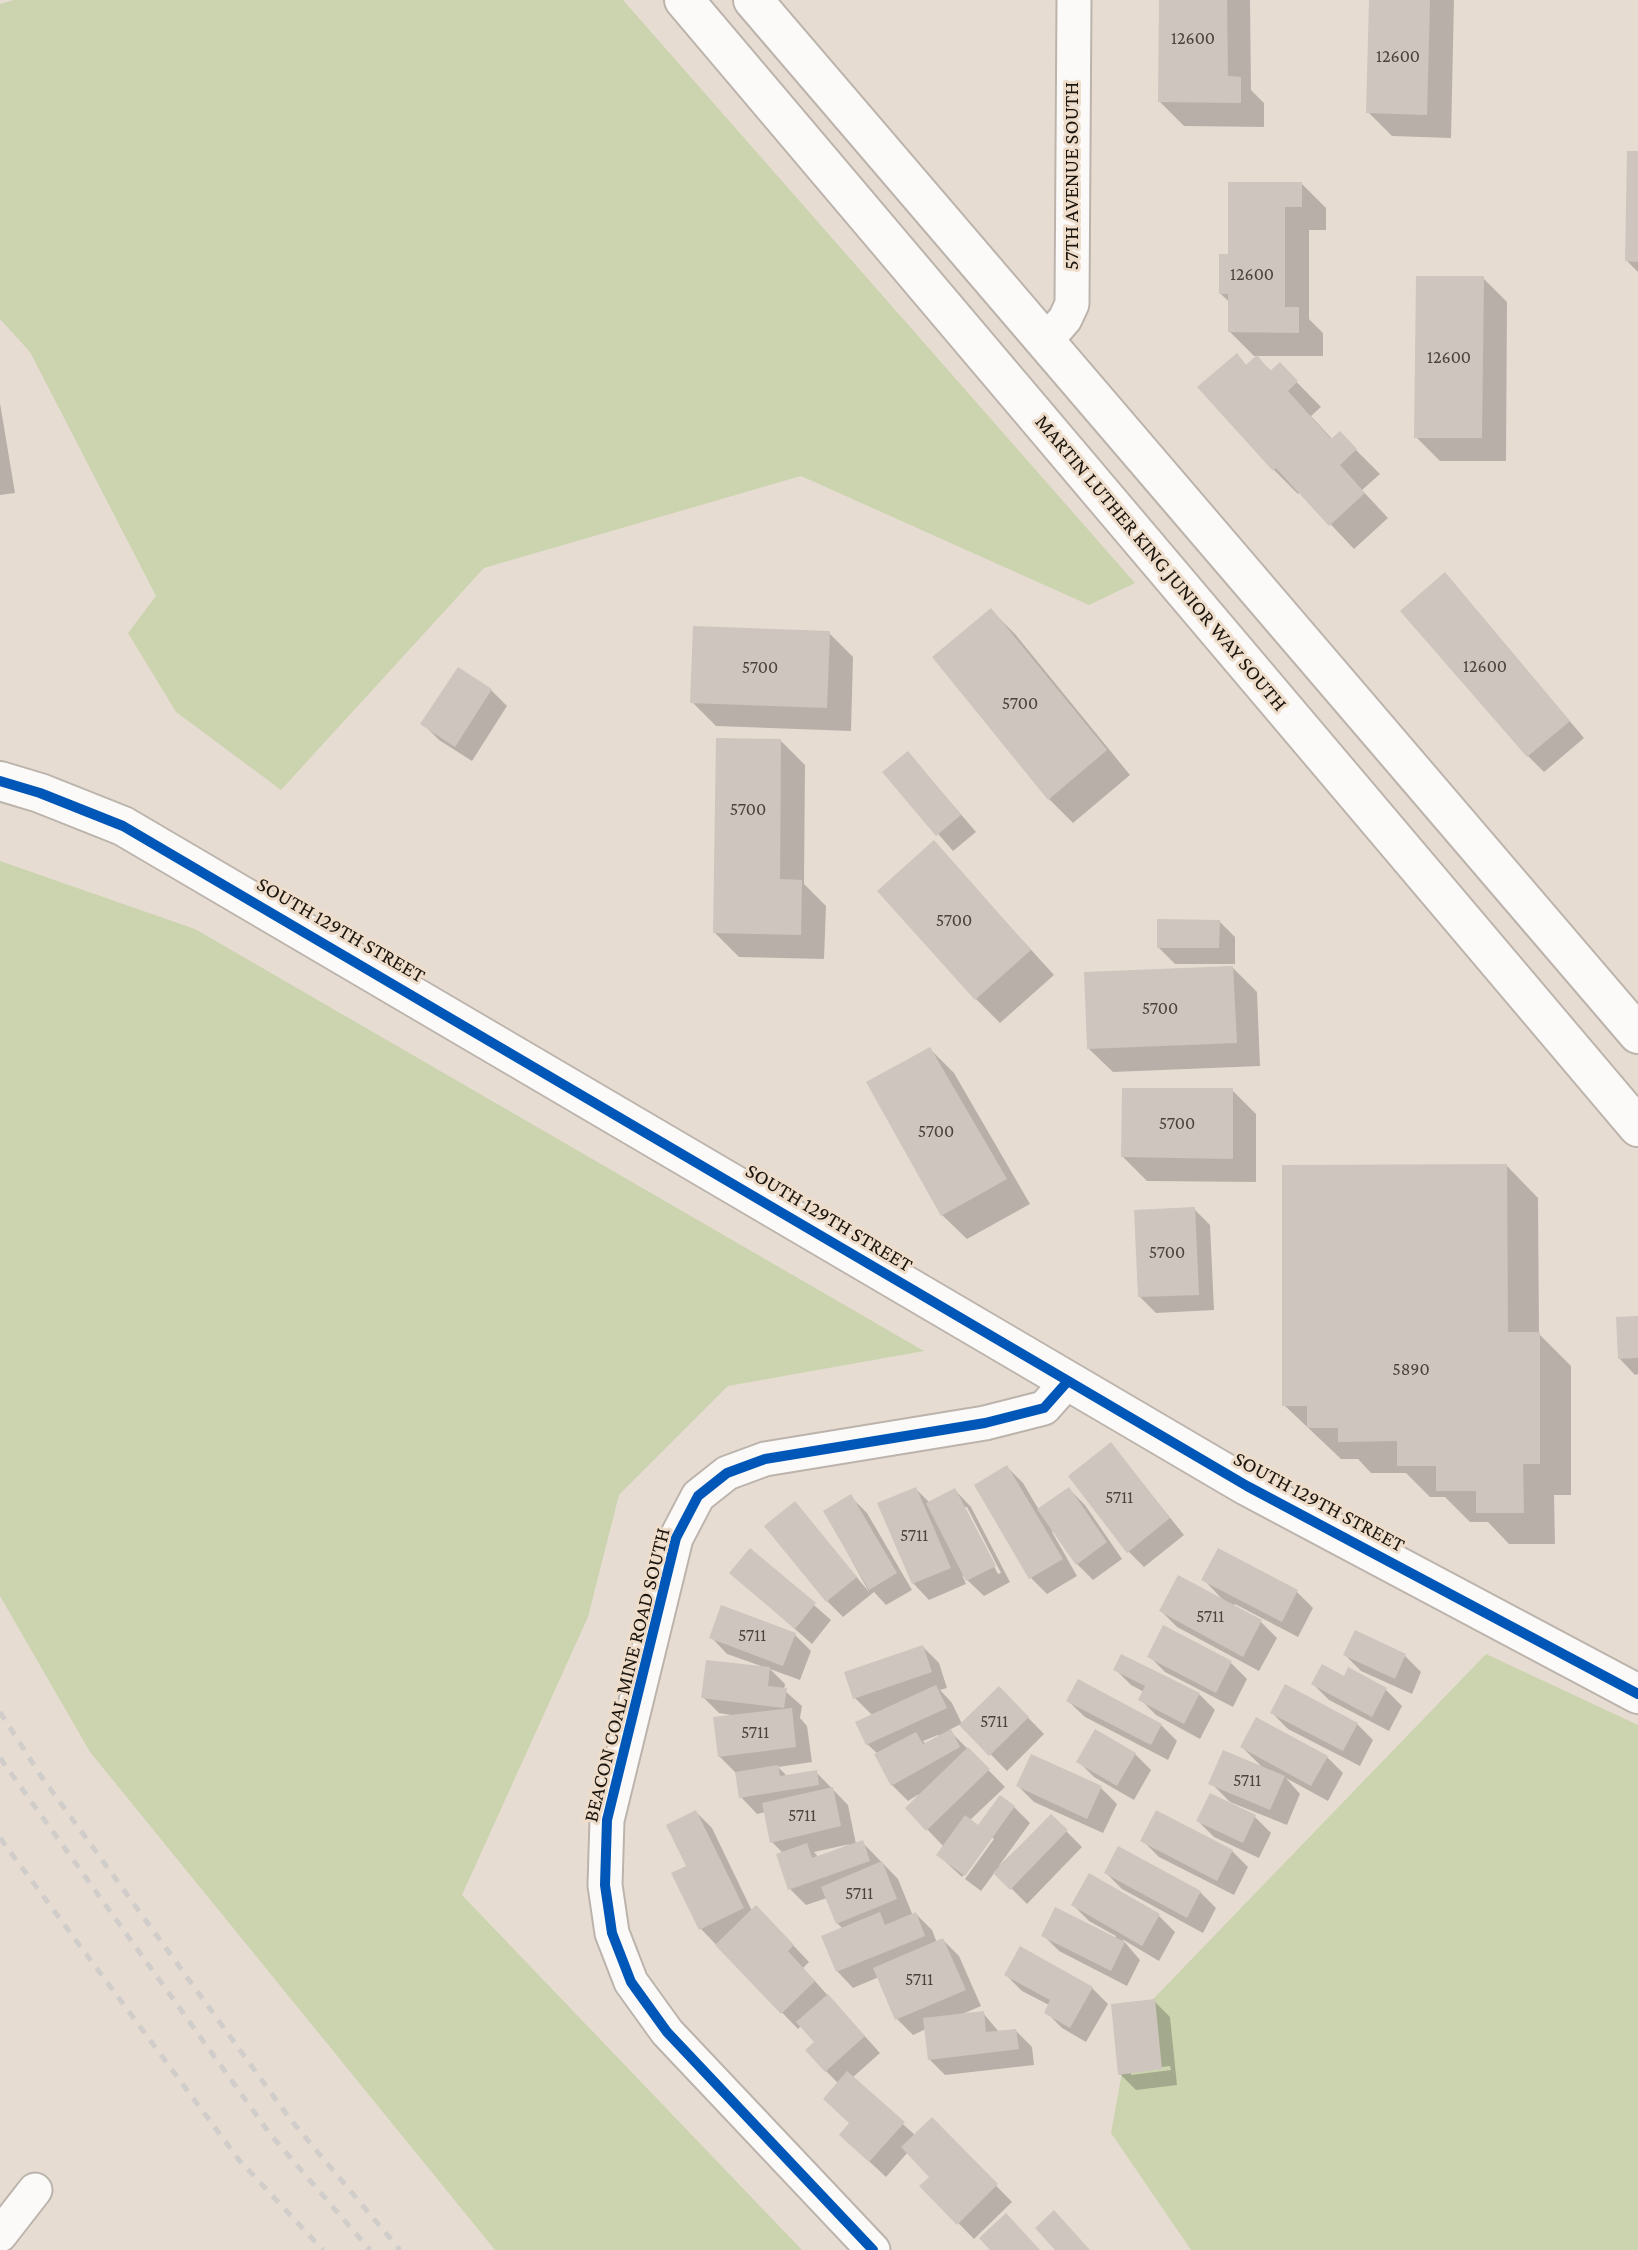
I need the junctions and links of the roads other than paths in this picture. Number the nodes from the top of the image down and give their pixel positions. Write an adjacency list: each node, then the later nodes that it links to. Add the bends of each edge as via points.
1 (684, 0): 7 (main road, MARTIN LUTHER KING JUNIOR WAY SOUTH)
2 (753, 0): 4 (main road)
3 (1074, 0): 4 (street, 57TH AVENUE SOUTH, via 1072,304)
4 (1045, 342): 6 (main road)
5 (0, 781): 8 (main road, SOUTH 129TH STREET, via 123,826)
6 (1638, 1034)
7 (1638, 1127)
8 (1068, 1381): 9 (main road, SOUTH 129TH STREET, via 1247,1486); 12 (street, BEACON COAL MINE ROAD SOUTH, via 1044,1408 985,1423 765,1459 727,1473 698,1496 676,1538 607,1820 605,1885 612,1933 631,1982 667,2032)
9 (1638, 1694)
10 (35, 2190): 11 (street)
11 (0, 2235)
12 (873, 2250)

